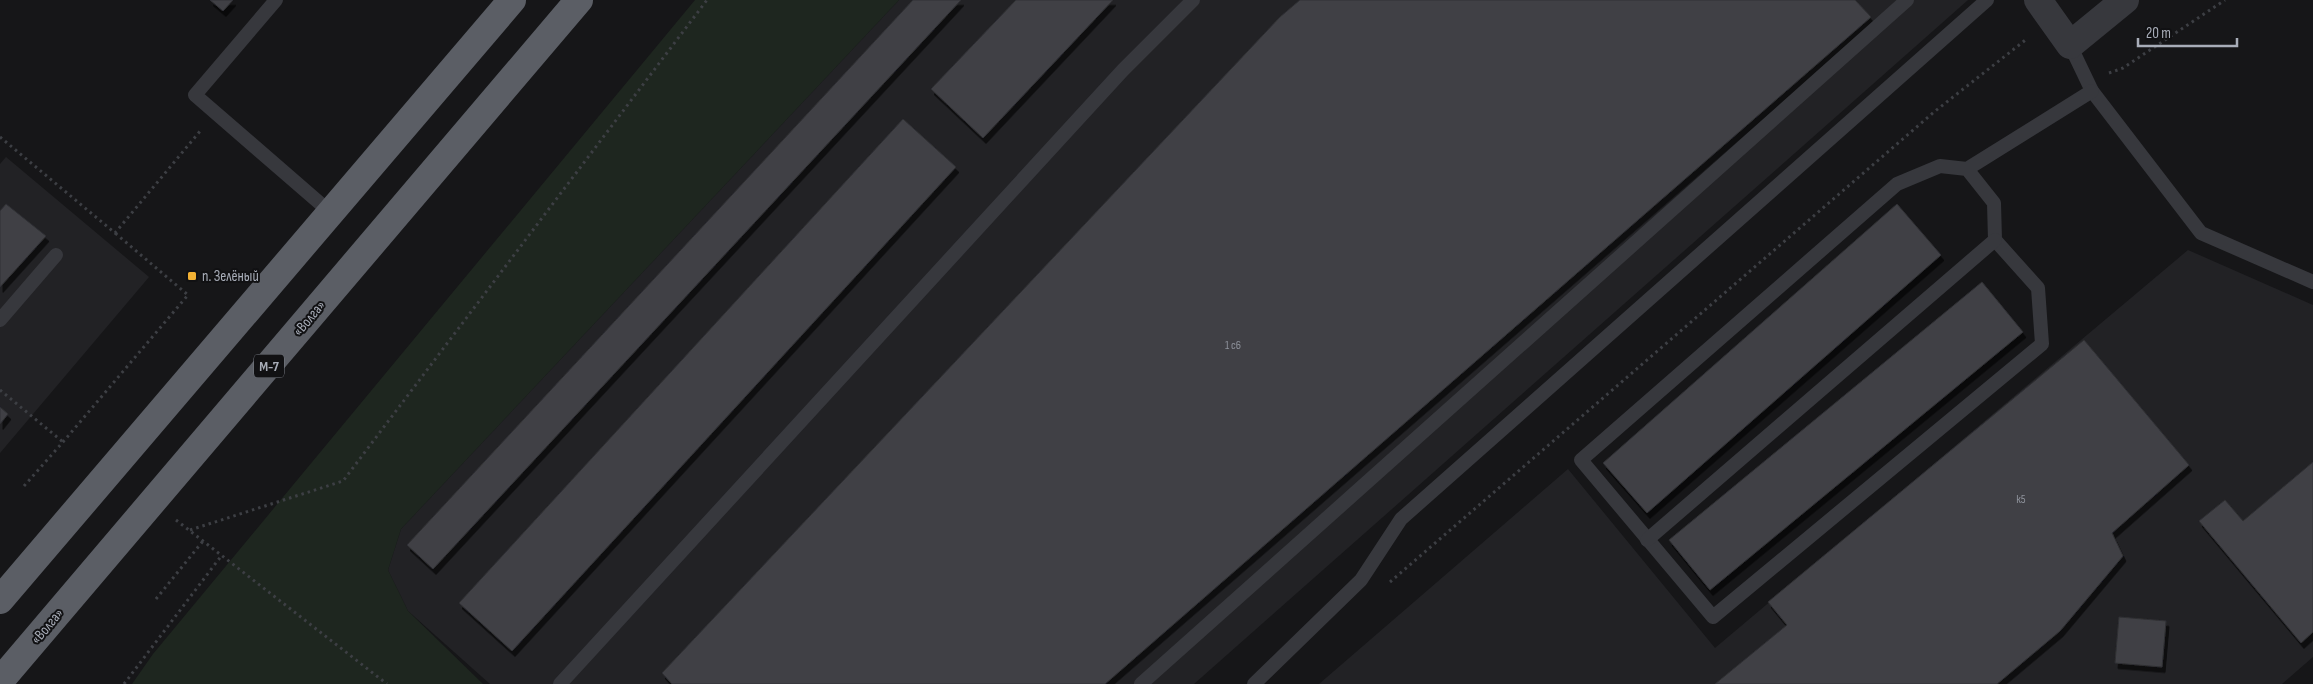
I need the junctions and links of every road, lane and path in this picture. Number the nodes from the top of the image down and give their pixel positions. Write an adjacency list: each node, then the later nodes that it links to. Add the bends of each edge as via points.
1 (276, 0): 12 (lane, via 195,95)
2 (512, 0): 15 (highway)
3 (579, 0): 24 (highway, «Волга» / М-7)
4 (707, 0): 25 (path, via 343,481)
5 (1193, 0): 34 (lane, via 1123,70)
6 (1907, 0): 35 (lane)
7 (1987, 0): 36 (lane, via 1401,519 1361,580)
8 (2038, 0): 10 (street)
9 (2125, 0): 10 (street)
10 (2070, 45): 11 (lane)
11 (2092, 91): 14 (lane); 19 (lane, via 2201,233)
12 (215, 112): 15 (lane); 16 (path)
13 (0, 137): 16 (path)
14 (1967, 169): 17 (lane, via 1994,203); 26 (lane, via 1940,166 1897,184 1581,460)
15 (330, 212): 30 (highway)
16 (115, 233): 22 (path, via 188,295)
17 (1995, 240): 26 (lane); 26 (lane, via 2038,288 2042,344 1713,617)
18 (56, 255): 20 (lane)
19 (2313, 282)
20 (0, 320)
21 (0, 390): 22 (path)
22 (63, 442): 23 (path)
23 (24, 486)
24 (152, 502): 25 (path); 31 (highway, «Волга» / М-7)
25 (190, 530): 27 (path)
26 (1647, 540)
27 (204, 541): 28 (path); 29 (path)
28 (222, 555): 32 (path); 33 (path)
29 (156, 599)
30 (0, 600)
31 (0, 681)
32 (124, 684)
33 (386, 684)
34 (560, 684)
35 (1141, 684)
36 (1254, 684)

